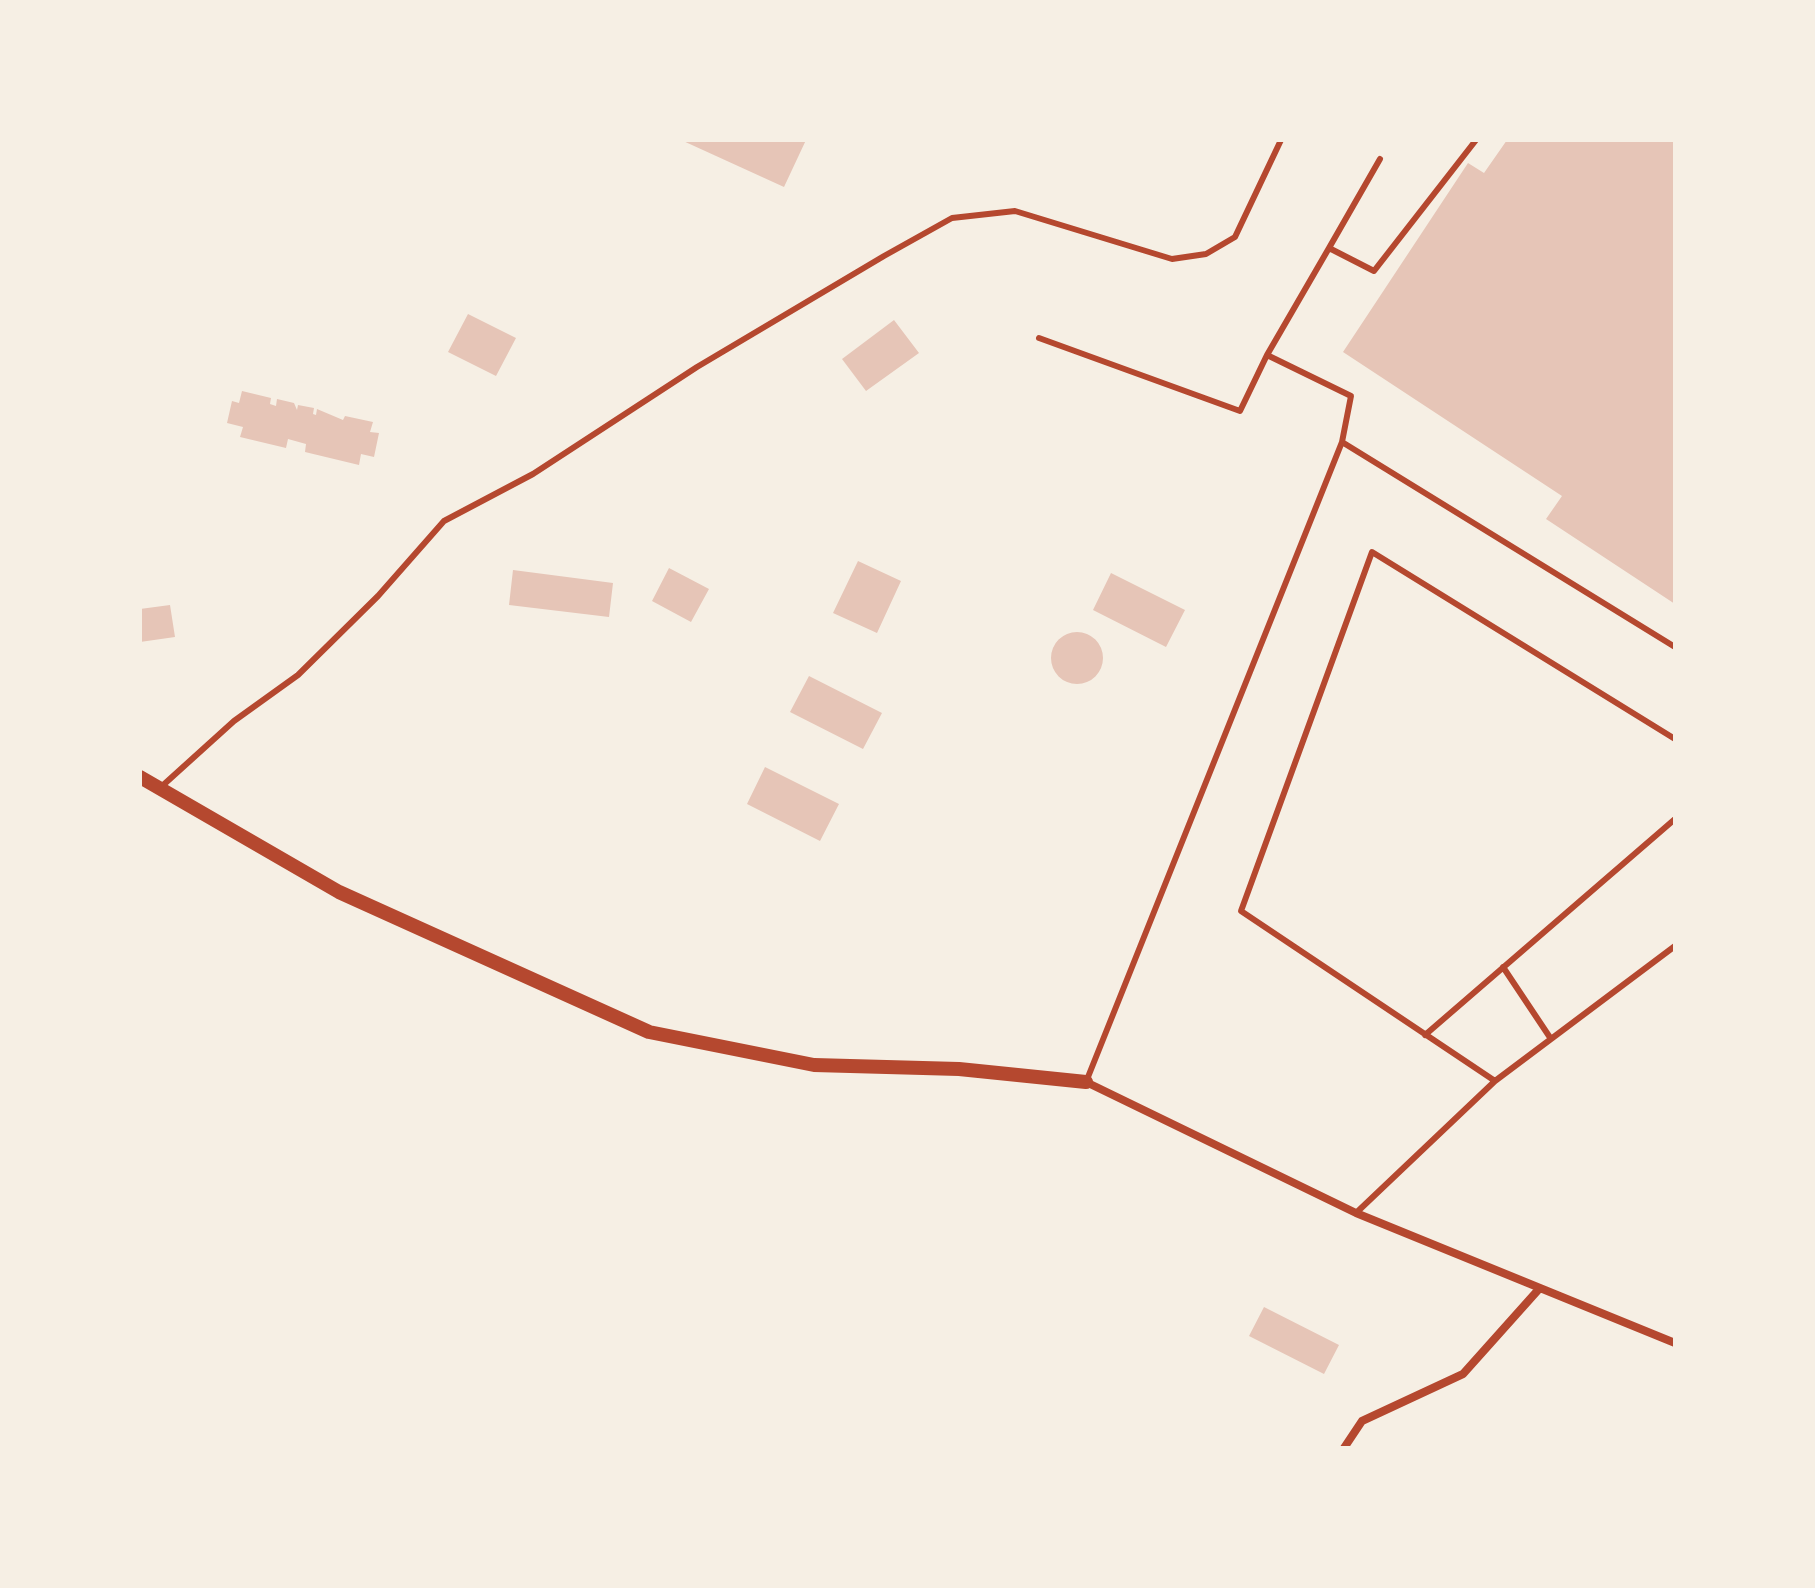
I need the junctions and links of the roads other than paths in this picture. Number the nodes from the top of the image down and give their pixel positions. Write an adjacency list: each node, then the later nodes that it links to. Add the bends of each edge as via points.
1 (1281, 140): 11 (lane, via 1235,237 1206,254 1172,259 1015,211 952,218 884,256 697,367 533,474 444,521 298,675 234,721)
2 (1476, 140): 4 (lane, via 1374,271)
3 (1380, 159): 4 (lane)
4 (1329, 248): 6 (lane)
5 (1039, 338): 6 (lane, via 1240,411)
6 (1267, 355): 7 (lane, via 1351,396)
7 (1342, 442): 8 (lane); 18 (lane)
8 (1675, 647)
9 (1675, 739): 15 (lane, via 1372,552 1241,911)
10 (140, 777): 11 (street)
11 (161, 787): 18 (street, via 339,892 649,1032 814,1065 959,1069)
12 (1675, 819): 14 (lane)
13 (1675, 946): 16 (lane)
14 (1503, 967): 15 (lane); 16 (lane)
15 (1425, 1035): 17 (lane)
16 (1551, 1039): 17 (lane)
17 (1495, 1081): 19 (lane)
18 (1086, 1082): 19 (street)
19 (1356, 1213): 20 (street)
20 (1539, 1289): 21 (street); 22 (street, via 1463,1374 1362,1421)
21 (1675, 1343)
22 (1344, 1448)

